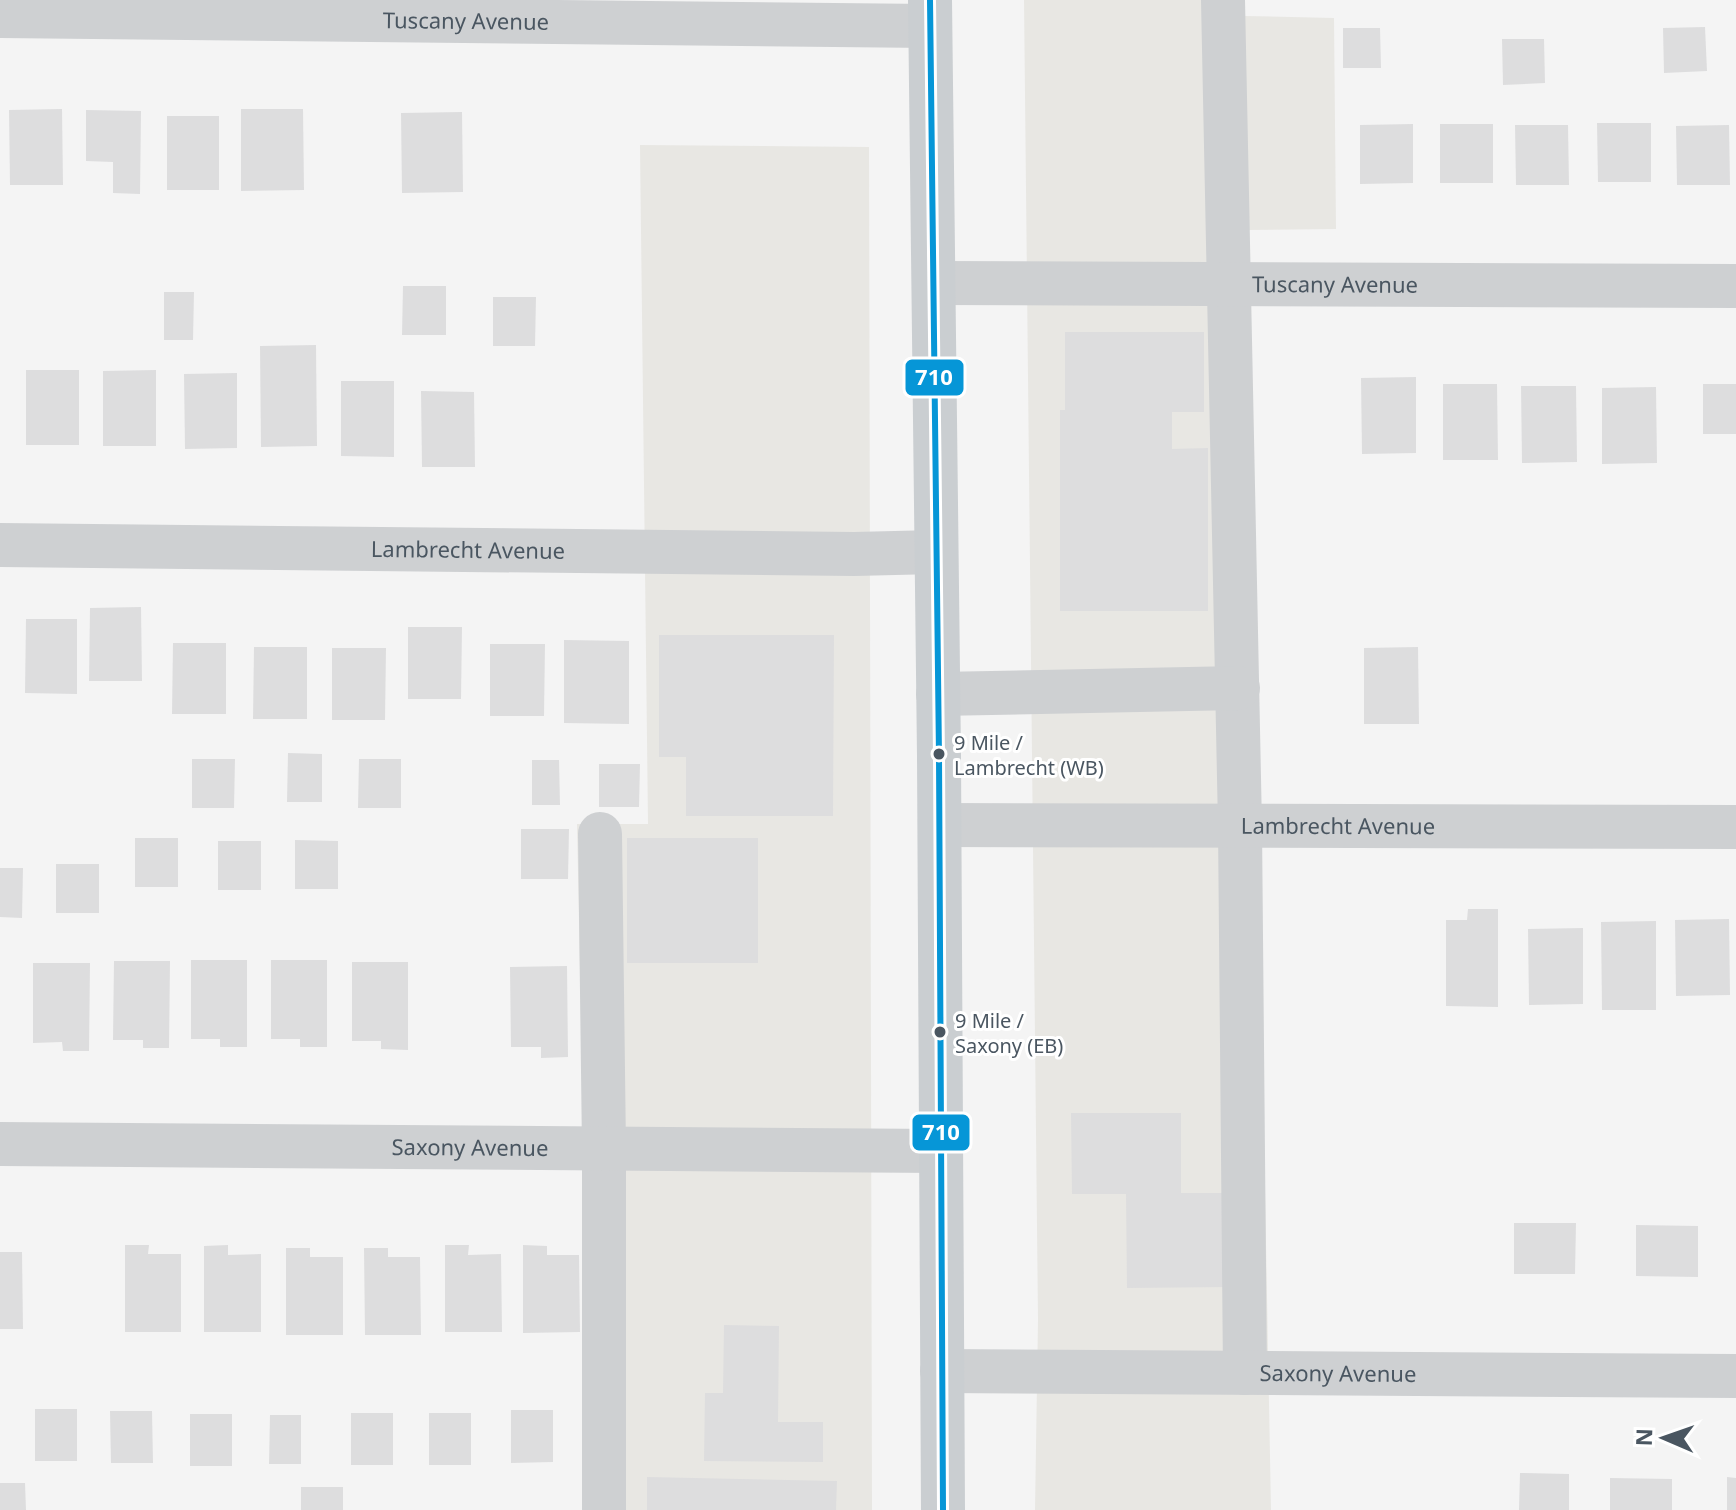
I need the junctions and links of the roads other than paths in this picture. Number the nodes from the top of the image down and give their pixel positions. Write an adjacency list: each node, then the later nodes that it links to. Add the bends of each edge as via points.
1 (1223, 0): 5 (street)
2 (930, 13): 3 (street, Tuscany Avenue); 4 (main road)
3 (0, 16)
4 (935, 283): 5 (street, Tuscany Avenue); 8 (main road)
5 (1229, 284): 6 (street, Tuscany Avenue); 9 (street)
6 (1736, 286)
7 (0, 545): 8 (street, Lambrecht Avenue)
8 (936, 552): 10 (main road)
9 (1238, 688): 10 (street); 12 (street)
10 (938, 694): 11 (main road)
11 (940, 825): 12 (street, Lambrecht Avenue); 17 (main road)
12 (1240, 826): 13 (street, Lambrecht Avenue); 19 (street)
13 (1736, 827)
14 (600, 834): 16 (street)
15 (0, 1144): 16 (street, Saxony Avenue)
16 (604, 1149): 17 (street, Saxony Avenue); 21 (street)
17 (940, 1151): 18 (main road)
18 (942, 1371): 19 (street, Saxony Avenue); 22 (main road)
19 (1245, 1373): 20 (street, Saxony Avenue)
20 (1736, 1376)
21 (604, 1510)
22 (943, 1510)

